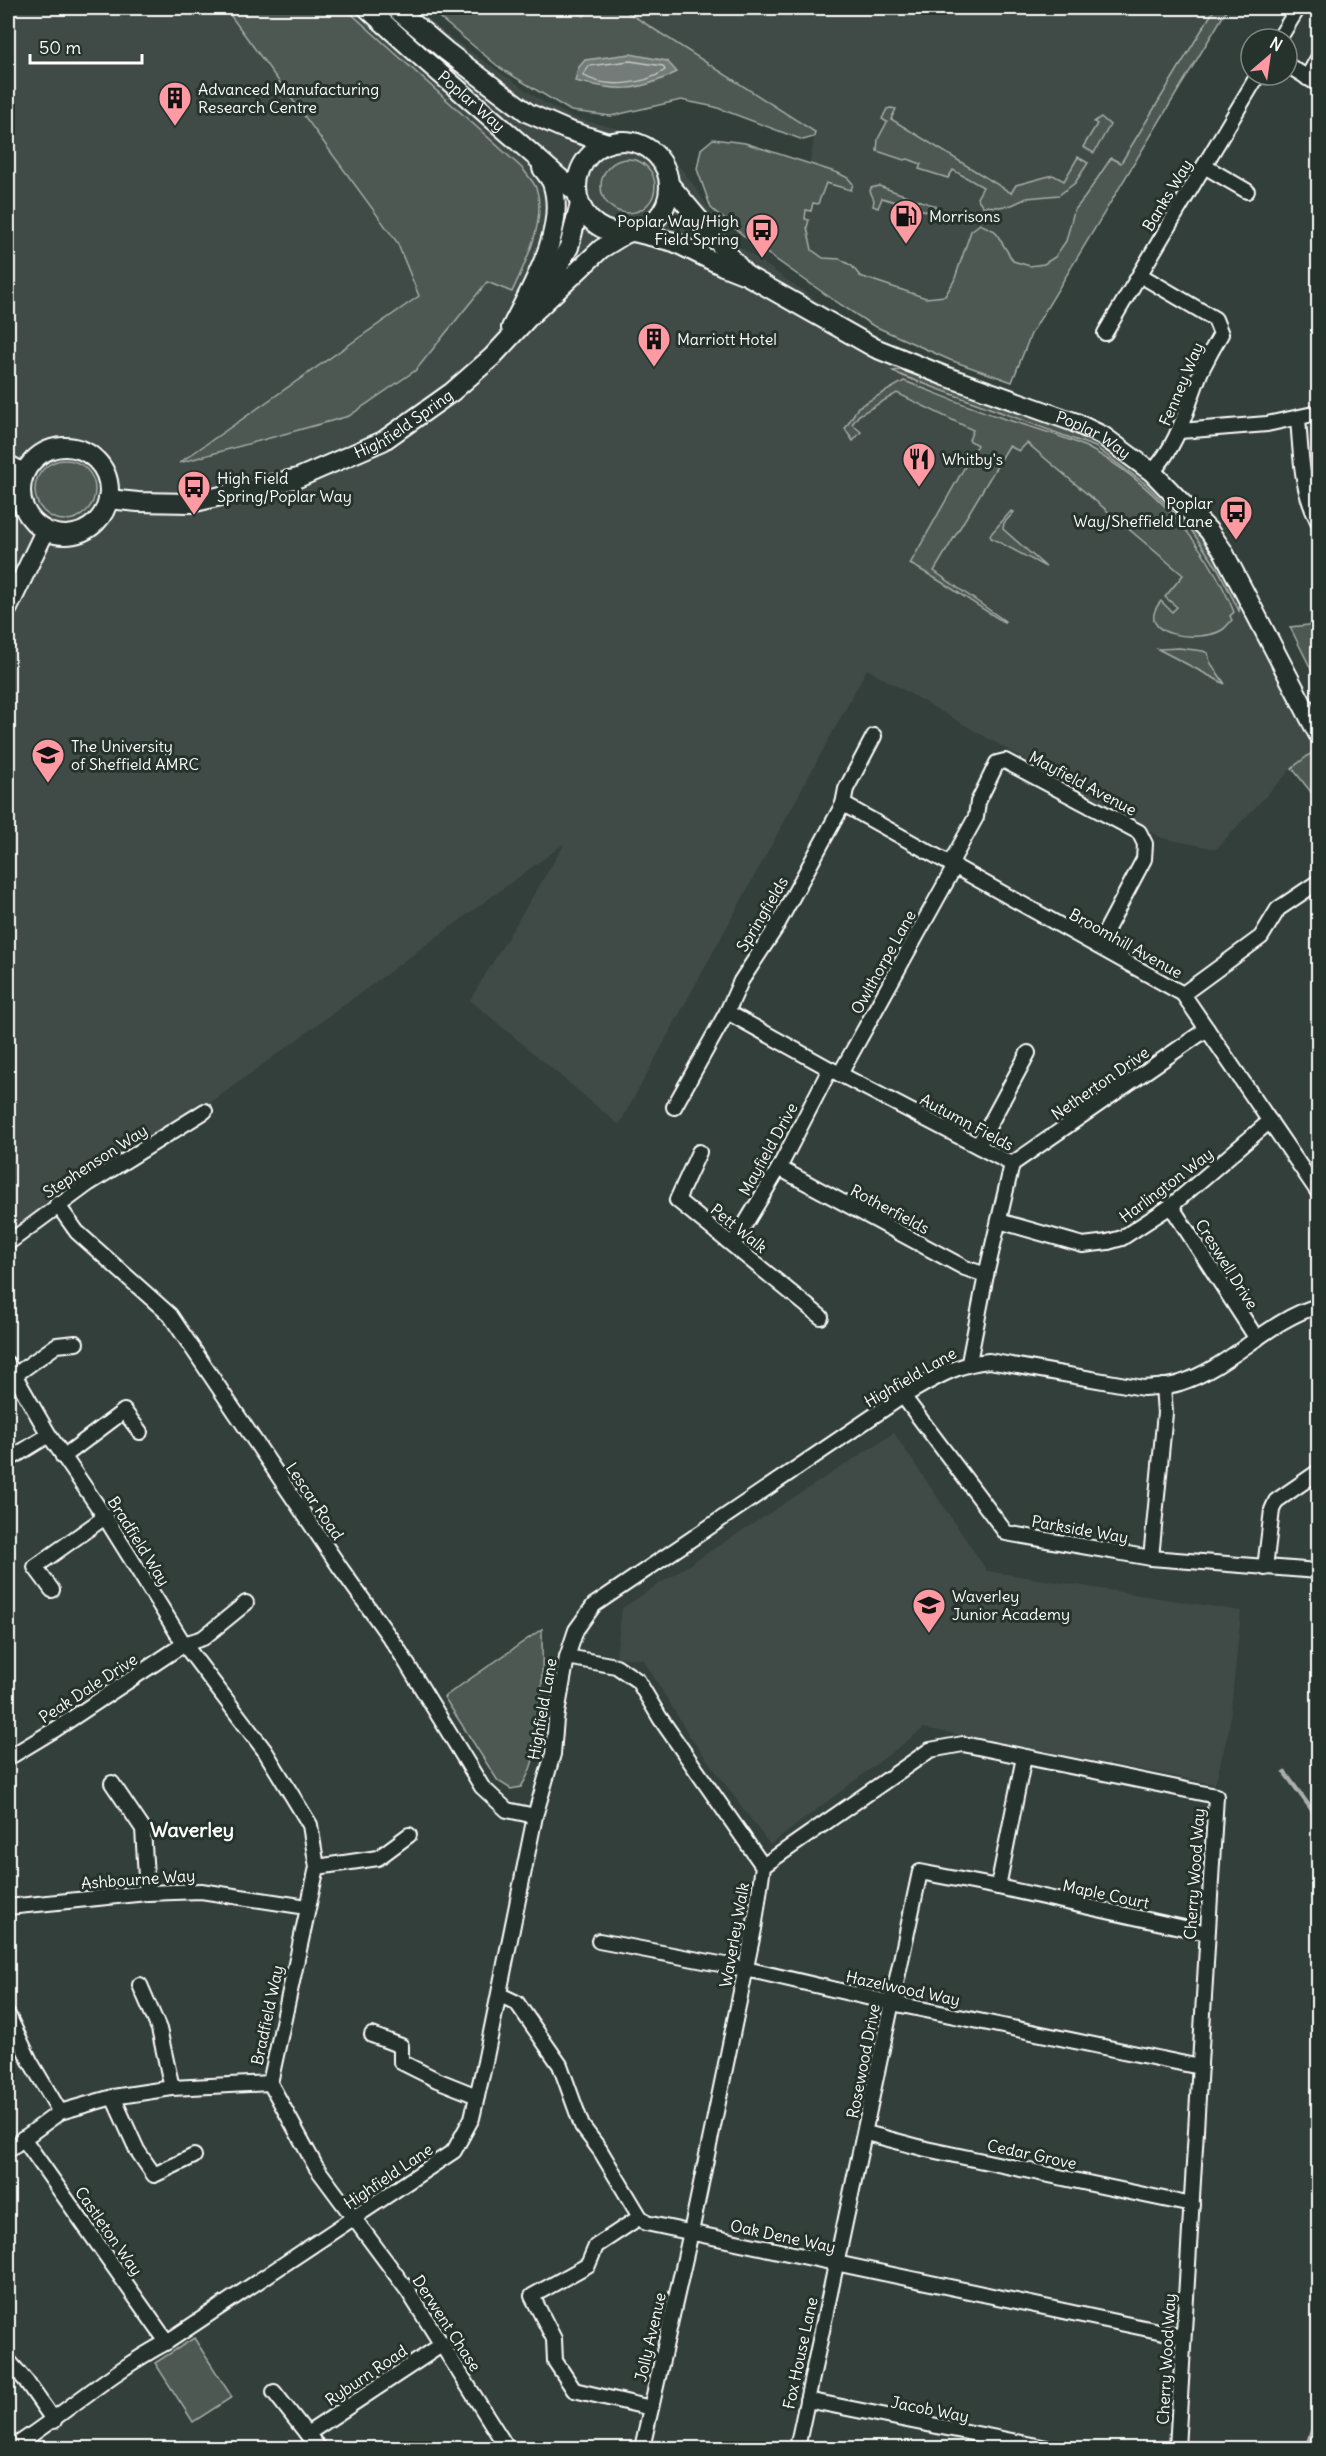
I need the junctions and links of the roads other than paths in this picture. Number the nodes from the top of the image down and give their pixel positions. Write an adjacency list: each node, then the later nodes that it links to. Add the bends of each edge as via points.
1 (367, 8): 10 (main road, Poplar Way)
2 (395, 8): 9 (main road, Poplar Way, via 528,113)
3 (1298, 8): 4 (street)
4 (1286, 27)
5 (1318, 58): 7 (street)
6 (1299, 72): 7 (street)
7 (1313, 81)
8 (1251, 87): 11 (street, Banks Way)
9 (608, 143): 12 (main road, Poplar Way, via 627,140 651,150 664,163); 14 (main road, via 586,159 577,181)
10 (535, 156): 14 (main road, Poplar Way); 20 (main road, via 552,183 556,209 552,239)
11 (1204, 166): 13 (street); 16 (street, Banks Way)
12 (670, 184): 15 (main road, via 669,197 659,217); 17 (main road, Poplar Way)
13 (1247, 191)
14 (579, 199): 15 (main road, Poplar Way, via 593,222 602,228); 18 (main road, Highfield Spring, via 568,247)
15 (631, 233): 17 (main road, Poplar Way, via 674,242); 18 (main road, Highfield Spring, via 602,249)
16 (1140, 274): 19 (street, Banks Way); 23 (street, Fenney Way, via 1215,319 1220,328 1221,334 1202,371)
17 (746, 275): 26 (main road, Poplar Way, via 875,348 1103,436)
18 (530, 316): 20 (main road, Highfield Spring)
19 (1105, 333)
20 (502, 346): 27 (main road, Highfield Spring, via 452,392 383,441 298,478 190,503)
21 (1318, 413): 22 (street)
22 (1298, 418): 23 (street); 28 (street, via 1303,473)
23 (1180, 431): 26 (street, Fenney Way)
24 (8, 462): 25 (street)
25 (25, 472): 27 (main road, via 46,451 61,447 81,449 105,473); 29 (main road, via 21,499 34,523)
26 (1152, 472): 31 (main road, Poplar Way, via 1223,551)
27 (108, 499): 29 (main road, via 104,511 85,531 65,535)
28 (1318, 521)
29 (45, 531): 30 (main road)
30 (8, 608)
31 (1318, 734)
32 (874, 736): 33 (street, Springfields, via 846,789)
33 (843, 804): 34 (street, Broomhill Avenue); 38 (street, Springfields)
34 (952, 865): 36 (street, Broomhill Avenue); 36 (street, Mayfield Avenue, via 997,763 1005,761 1139,832 1145,844 1144,859); 41 (street, Owlthorpe Lane)
35 (1318, 882): 37 (street, via 1278,909 1261,937)
36 (1098, 946): 37 (street, Broomhill Avenue)
37 (1183, 994): 39 (street, Broomhill Avenue)
38 (727, 1012): 41 (street, Autumn Fields); 42 (street, Springfields)
39 (1207, 1029): 44 (street, Broomhill Avenue); 47 (street, Netherton Drive)
40 (1028, 1053): 45 (street)
41 (835, 1072): 45 (street, Autumn Fields); 48 (street, Mayfield Drive)
42 (674, 1107)
43 (205, 1112): 50 (street, Stephenson Way)
44 (1270, 1121): 49 (street, Broomhill Avenue); 51 (street, Harlington Way)
45 (978, 1146): 47 (street, Autumn Fields)
46 (699, 1152): 54 (street, Pett Walk, via 676,1200)
47 (1012, 1164): 52 (street, Autumn Fields)
48 (779, 1168): 54 (street, Mayfield Drive); 55 (street, Rotherfields, via 965,1269)
49 (1316, 1183)
50 (57, 1204): 53 (street, Stephenson Way); 80 (street, Lescar Road, via 77,1232 170,1315 398,1649 482,1787 507,1810)
51 (1171, 1206): 52 (street, Harlington Way, via 1122,1238 1096,1244 1083,1245); 58 (street, Creswell Drive)
52 (999, 1221): 55 (street, Autumn Fields)
53 (8, 1240)
54 (733, 1244): 57 (street, Pett Walk)
55 (986, 1275): 60 (street, Autumn Fields)
56 (1318, 1306): 58 (street, Highfield Lane, via 1302,1310)
57 (821, 1317)
58 (1257, 1339): 62 (street, Highfield Lane, via 1219,1364 1180,1383)
59 (76, 1342): 61 (street, Bradfield Way, via 57,1345)
60 (969, 1362): 62 (street, Highfield Lane, via 988,1360 1143,1388); 63 (street, Highfield Lane)
61 (11, 1369): 65 (street, Bradfield Way)
62 (1163, 1386): 70 (street, via 1165,1413)
63 (903, 1396): 70 (street, Parkside Way, via 1006,1533); 76 (street, Highfield Lane, via 594,1605 576,1630)
64 (140, 1432): 66 (street, via 124,1411)
65 (49, 1436): 66 (street, Bradfield Way); 67 (street)
66 (63, 1457): 69 (street, Bradfield Way)
67 (8, 1460)
68 (1318, 1472): 71 (street, via 1276,1501)
69 (105, 1517): 73 (street, via 35,1567); 75 (street, Bradfield Way)
70 (1151, 1558): 71 (street, Parkside Way)
71 (1264, 1568): 72 (street, Parkside Way)
72 (1318, 1572)
73 (52, 1590)
74 (246, 1603): 75 (street, via 202,1638)
75 (184, 1644): 77 (street, Peak Dale Drive, via 56,1729); 83 (street, Bradfield Way, via 265,1751 310,1825)
76 (567, 1658): 80 (street, Highfield Lane, via 553,1754); 82 (street, Waverley Walk, via 616,1666 638,1681)
77 (8, 1755)
78 (1024, 1757): 82 (street, Cherry Wood Way, via 963,1744 930,1750); 84 (street); 88 (street, Cherry Wood Way, via 1216,1796)
79 (112, 1783): 85 (street, via 143,1829)
80 (535, 1816): 92 (street, Highfield Lane)
81 (409, 1834): 83 (street, via 378,1858)
82 (763, 1866): 90 (street, Waverley Walk)
83 (317, 1867): 87 (street, Bradfield Way)
84 (998, 1887): 88 (street, Maple Court); 93 (street, Rosewood Drive, via 920,1872)
85 (147, 1893): 86 (street, Ashbourne Way); 87 (street, Ashbourne Way, via 201,1891)
86 (8, 1907)
87 (307, 1907): 97 (street, Bradfield Way)
88 (1206, 1933): 96 (street, Cherry Wood Way)
89 (600, 1941): 90 (street, Hazelwood Way)
90 (746, 1969): 93 (street, Hazelwood Way); 109 (street, Waverley Walk)
91 (140, 1985): 98 (street, via 159,2028)
92 (500, 1995): 99 (street, Highfield Lane); 107 (street, via 517,2003 560,2065 582,2126)
93 (891, 2003): 96 (street, Hazelwood Way); 102 (street, Rosewood Drive)
94 (8, 2015): 101 (street)
95 (372, 2035): 99 (street, via 401,2046 401,2062)
96 (1200, 2067): 106 (street, Cherry Wood Way)
97 (270, 2084): 98 (street); 108 (street, Bradfield Way, via 316,2167)
98 (172, 2088): 100 (street)
99 (477, 2096): 108 (street, Highfield Lane, via 472,2118 454,2151)
100 (113, 2097): 101 (street); 105 (street, via 137,2150 154,2175)
101 (60, 2112): 103 (street)
102 (866, 2133): 106 (street, Cedar Grove); 110 (street, Rosewood Drive)
103 (23, 2139): 104 (street); 112 (street, Castleton Way)
104 (8, 2150)
105 (194, 2156)
106 (1192, 2205): 111 (street, Cherry Wood Way)
107 (640, 2217): 109 (street, Oak Dene Way, via 646,2223); 117 (street, via 596,2246 588,2265 532,2296 554,2339 555,2361 574,2390)
108 (356, 2218): 112 (street, Highfield Lane); 113 (street, Derwent Chase)
109 (691, 2232): 110 (street, Oak Dene Way); 117 (street, Jolly Avenue)
110 (835, 2264): 111 (street, Oak Dene Way); 116 (street, Fox House Lane)
111 (1182, 2336): 126 (street, Cherry Wood Way)
112 (167, 2342): 118 (street, Highfield Lane, via 136,2358)
113 (443, 2344): 119 (street, Ryburn Road); 122 (street, Derwent Chase)
114 (8, 2360): 118 (street)
115 (274, 2392): 119 (street)
116 (807, 2400): 124 (street, Fox House Lane); 125 (street, Jacob Way)
117 (651, 2408): 123 (street, Jolly Avenue)
118 (54, 2421): 120 (street, Highfield Lane)
119 (307, 2434): 121 (street)
120 (12, 2448)
121 (319, 2448)
122 (507, 2448)
123 (642, 2448)
124 (797, 2448)
125 (1047, 2448)
126 (1177, 2448)

